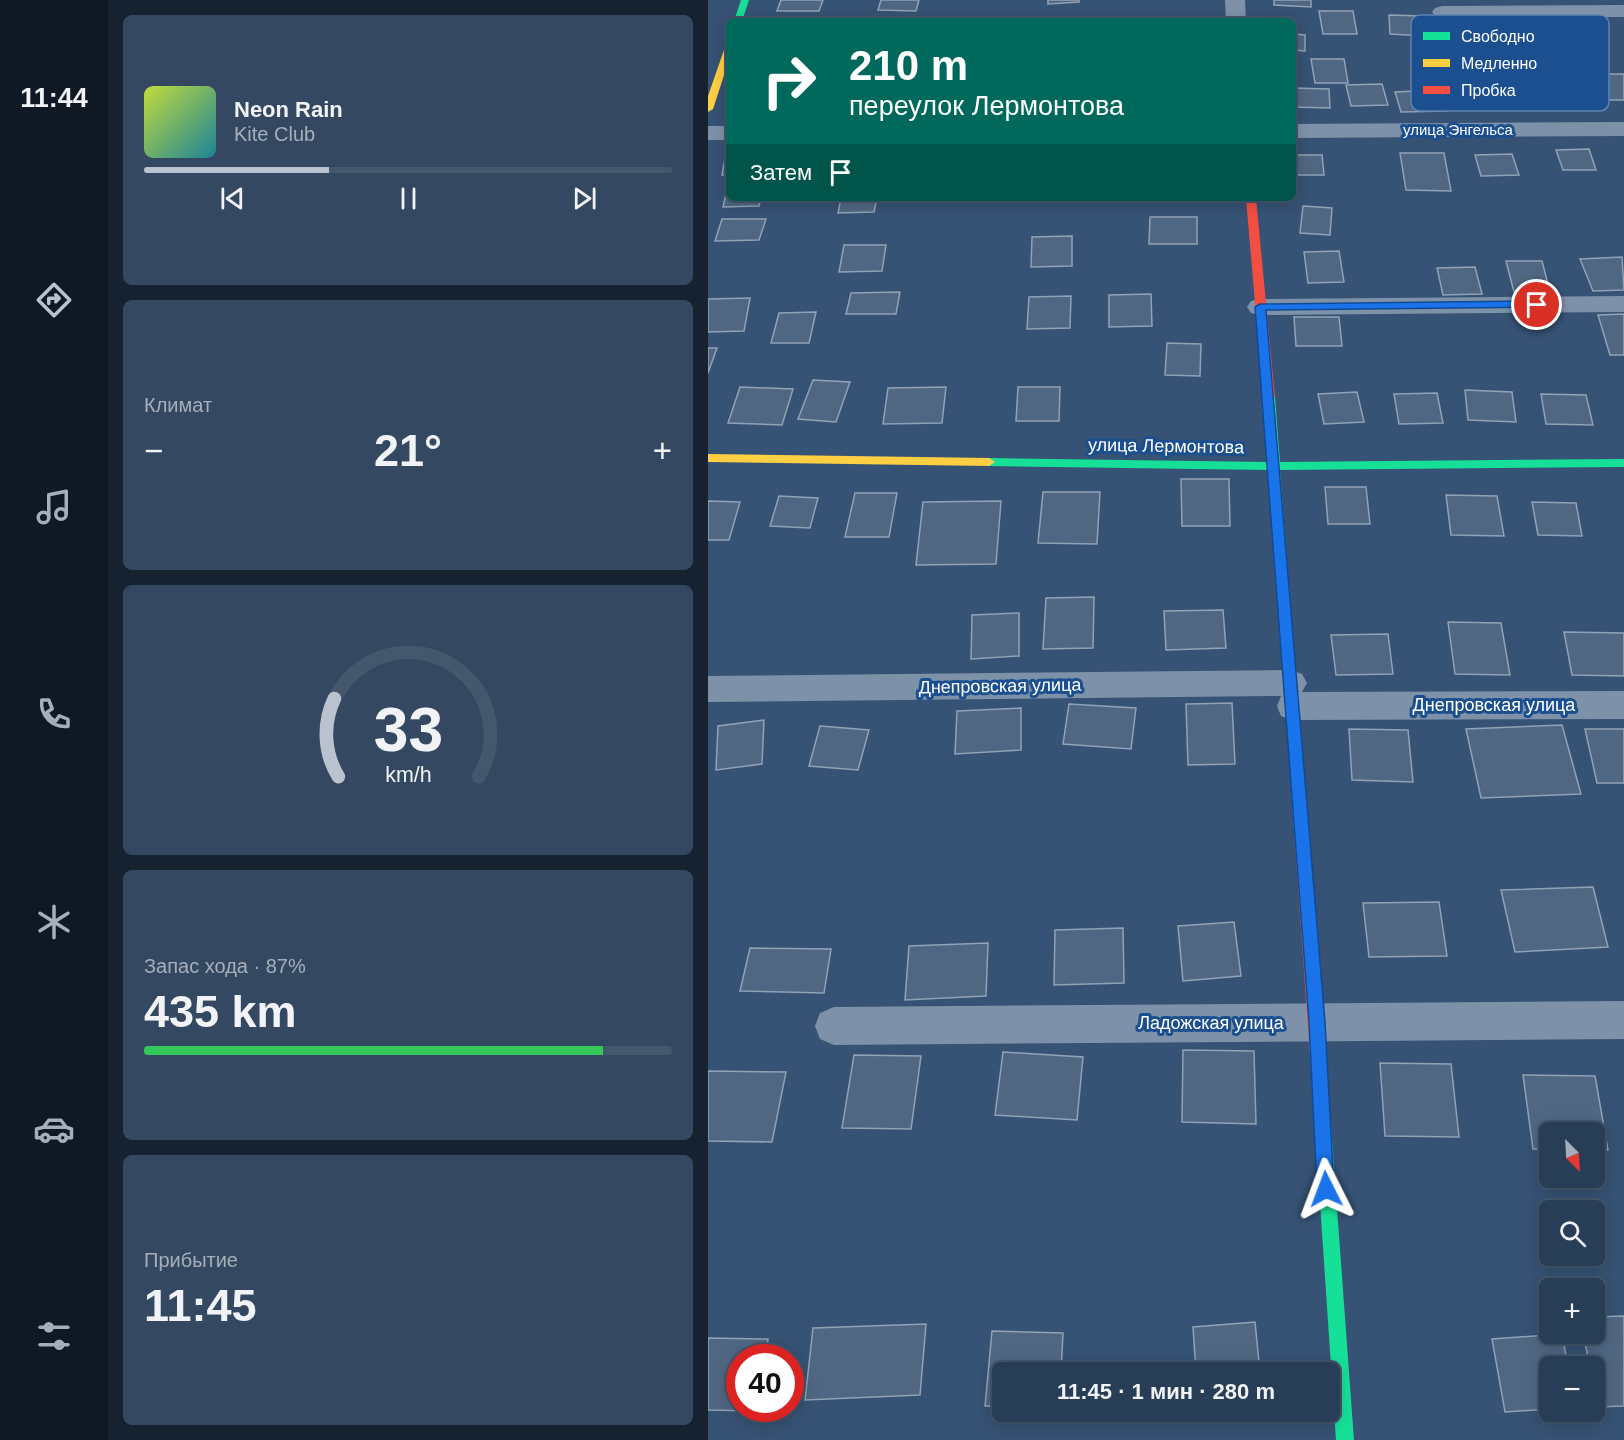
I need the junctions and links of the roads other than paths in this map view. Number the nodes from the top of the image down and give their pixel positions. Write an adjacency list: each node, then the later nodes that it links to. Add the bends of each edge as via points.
1 (745, 0): 5 (street)
2 (1235, 0): 6 (street)
3 (1624, 11): 4 (street)
4 (1442, 12)
5 (739, 18)
6 (1236, 18)
7 (726, 55): 8 (street)
8 (708, 109)
9 (1624, 129): 10 (street, улица Энгельса)
10 (1296, 131)
11 (708, 133): 12 (street)
12 (726, 133)
13 (1251, 201): 15 (street)
14 (1624, 304): 15 (street)
15 (1260, 307): 18 (street)
16 (708, 458): 18 (street, улица Лермонтова)
17 (1624, 463): 18 (street, улица Лермонтова)
18 (1275, 466): 20 (street)
19 (708, 689): 20 (street, Днепровская улица)
20 (1292, 694): 21 (street, Днепровская улица); 23 (street)
21 (1624, 705)
22 (1624, 1020): 23 (street, Ладожская улица)
23 (1317, 1022): 24 (street, Ладожская улица); 25 (street)
24 (834, 1026)
25 (1345, 1440)

